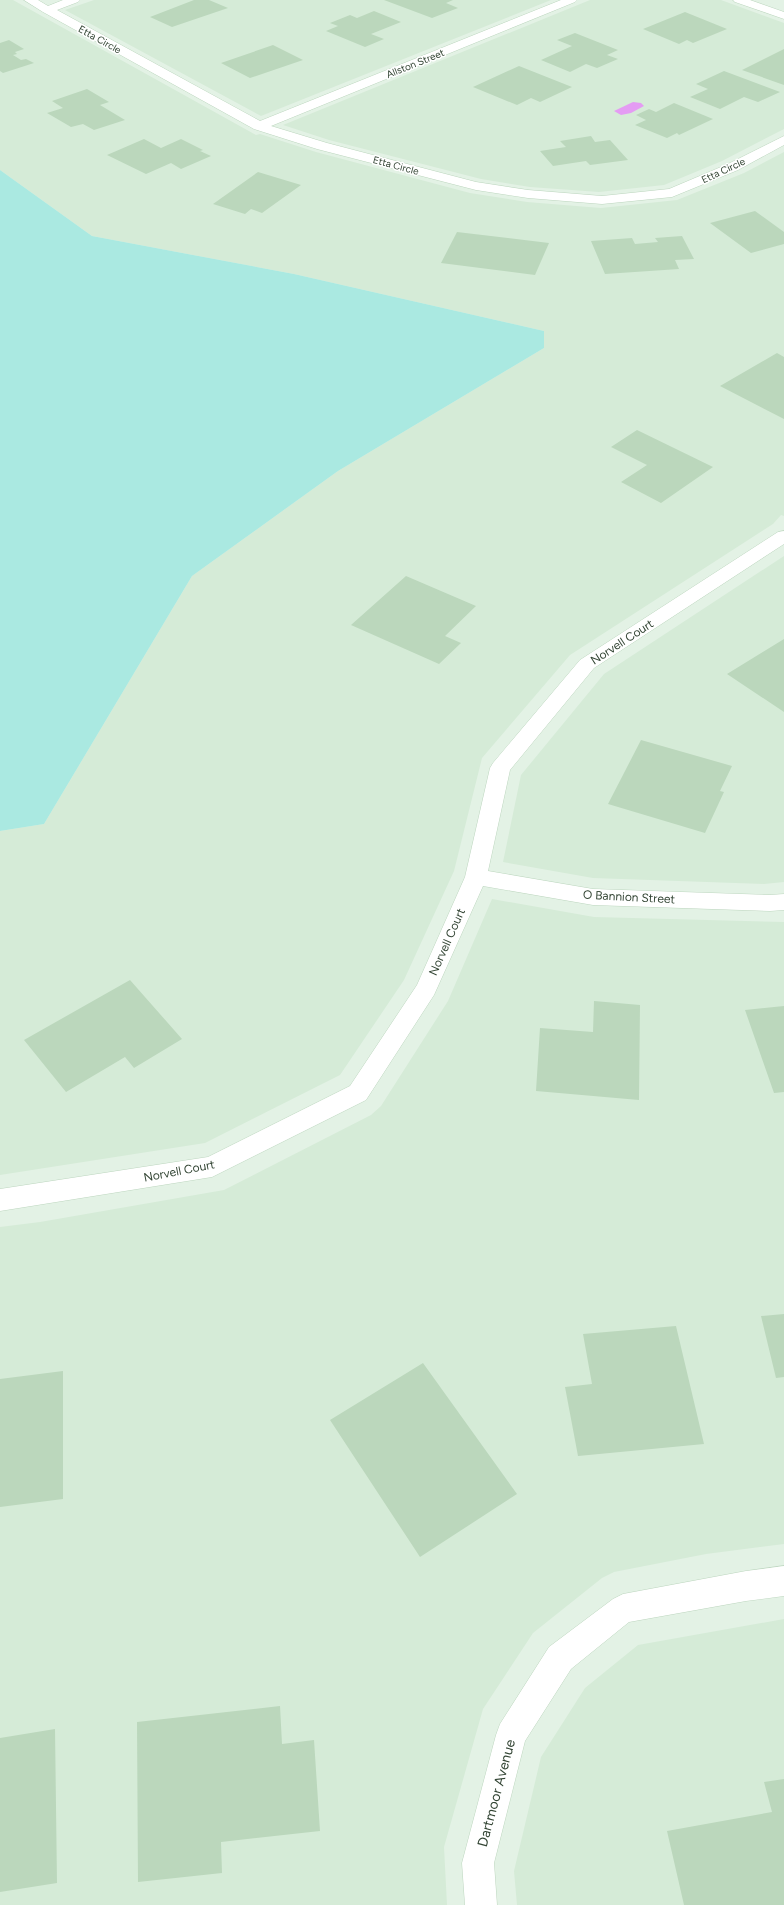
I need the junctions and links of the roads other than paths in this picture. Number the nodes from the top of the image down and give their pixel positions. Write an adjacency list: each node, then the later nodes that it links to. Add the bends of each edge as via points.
1 (30, 0): 5 (street, Etta Circle)
2 (74, 0): 5 (street)
3 (571, 0): 7 (street, Allston Street)
4 (739, 0): 6 (street)
5 (47, 10): 7 (street, Etta Circle)
6 (784, 16)
7 (259, 126): 8 (street, Etta Circle, via 322,146 476,186 528,194 602,200 672,193 733,167)
8 (784, 140)
9 (784, 536): 10 (street, Norvell Court, via 587,664 500,768)
10 (476, 877): 11 (street, O Bannion Street, via 593,897); 12 (street, Norvell Court, via 426,989 358,1093 212,1167)
11 (784, 902)
12 (0, 1200)
13 (784, 1581): 14 (street, Dartmoor Avenue, via 624,1610 560,1658 510,1735 478,1863)
14 (481, 1905)

